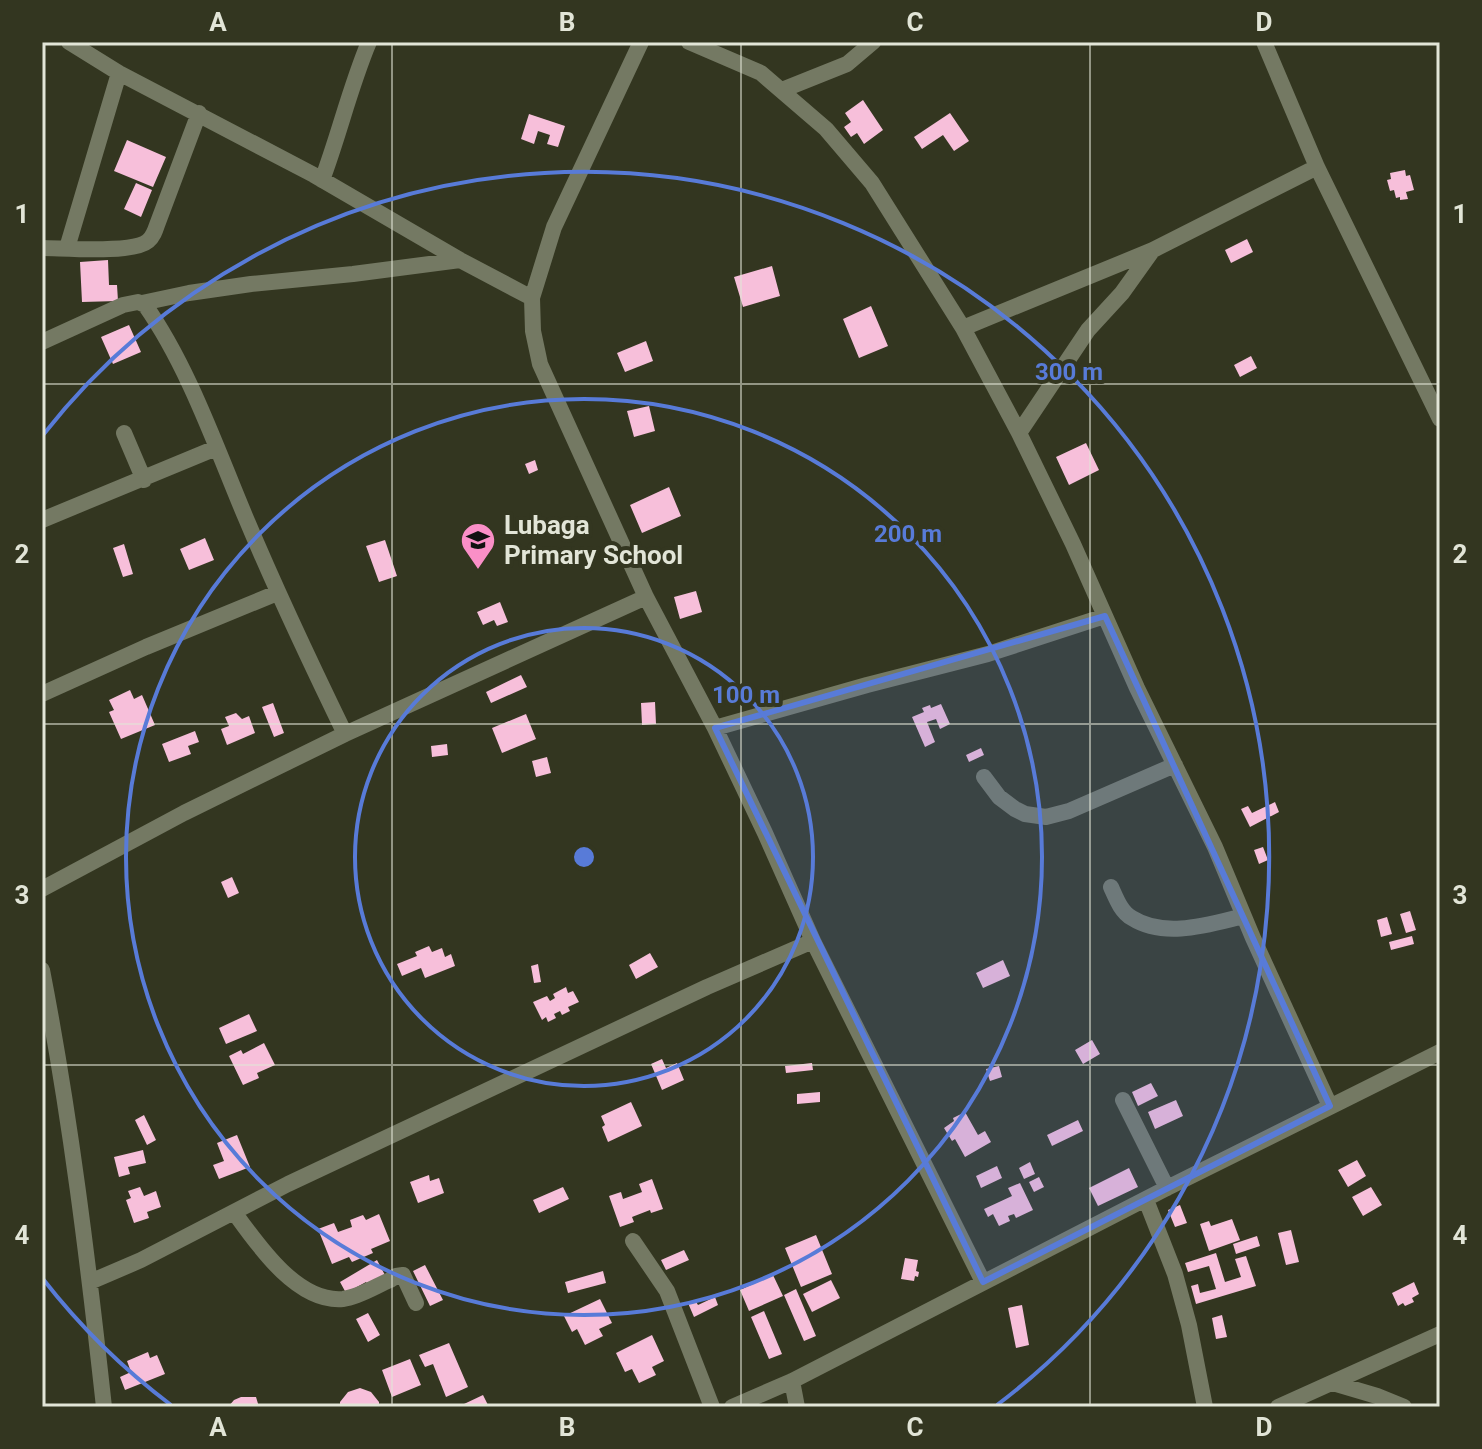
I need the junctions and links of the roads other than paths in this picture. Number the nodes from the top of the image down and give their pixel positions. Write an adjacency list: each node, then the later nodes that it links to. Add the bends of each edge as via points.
1 (69, 42): 7 (street)
2 (369, 42): 11 (street)
3 (641, 42): 16 (street, via 554,227)
4 (689, 42): 8 (street, via 761,73)
5 (873, 42): 8 (street, via 847,64)
6 (1264, 42): 10 (street)
7 (119, 73): 9 (street); 13 (street)
8 (782, 90): 18 (street, via 826,129 872,183)
9 (199, 113): 11 (street); 13 (street, via 149,241 125,248)
10 (1317, 167): 14 (street); 20 (street)
11 (322, 180): 15 (street)
12 (42, 248): 13 (street)
13 (67, 248)
14 (1153, 250): 18 (street); 22 (street, via 1088,330)
15 (460, 260): 16 (street); 17 (street, via 251,284)
16 (532, 298): 27 (street, via 540,364)
17 (142, 303): 19 (street, via 123,305); 23 (street, via 184,375)
18 (963, 328): 22 (street)
19 (42, 342)
20 (1440, 419)
21 (124, 433): 24 (street)
22 (1019, 433): 28 (street)
23 (216, 448): 24 (street); 26 (street)
24 (144, 480): 25 (street)
25 (42, 520)
26 (277, 593): 29 (street); 31 (street)
27 (646, 597): 30 (street); 31 (street)
28 (1105, 616): 30 (street, via 988,654); 32 (street)
29 (42, 694)
30 (715, 728): 37 (street)
31 (345, 734): 35 (street)
32 (1175, 765): 33 (street, via 1046,817 1015,809); 36 (street)
33 (984, 777)
34 (1111, 887): 36 (street, via 1130,918 1149,926 1196,927)
35 (42, 889)
36 (1244, 916): 41 (street)
37 (813, 941): 44 (street); 47 (street)
38 (42, 970): 46 (street)
39 (1440, 1052): 41 (street)
40 (1123, 1100): 42 (street)
41 (1330, 1106): 42 (street)
42 (1167, 1188): 43 (street)
43 (1146, 1200): 47 (street); 56 (street, via 1175,1274)
44 (234, 1212): 46 (street); 48 (street, via 263,1252 310,1292 343,1299 403,1275)
45 (633, 1241): 53 (street, via 667,1291)
46 (90, 1282): 52 (street)
47 (983, 1282): 50 (street)
48 (416, 1303)
49 (1440, 1334): 51 (street)
50 (792, 1381): 54 (street); 55 (street)
51 (1333, 1383): 57 (street); 58 (street)
52 (104, 1407)
53 (712, 1407)
54 (732, 1407)
55 (797, 1407)
56 (1205, 1407)
57 (1278, 1407)
58 (1404, 1407)

